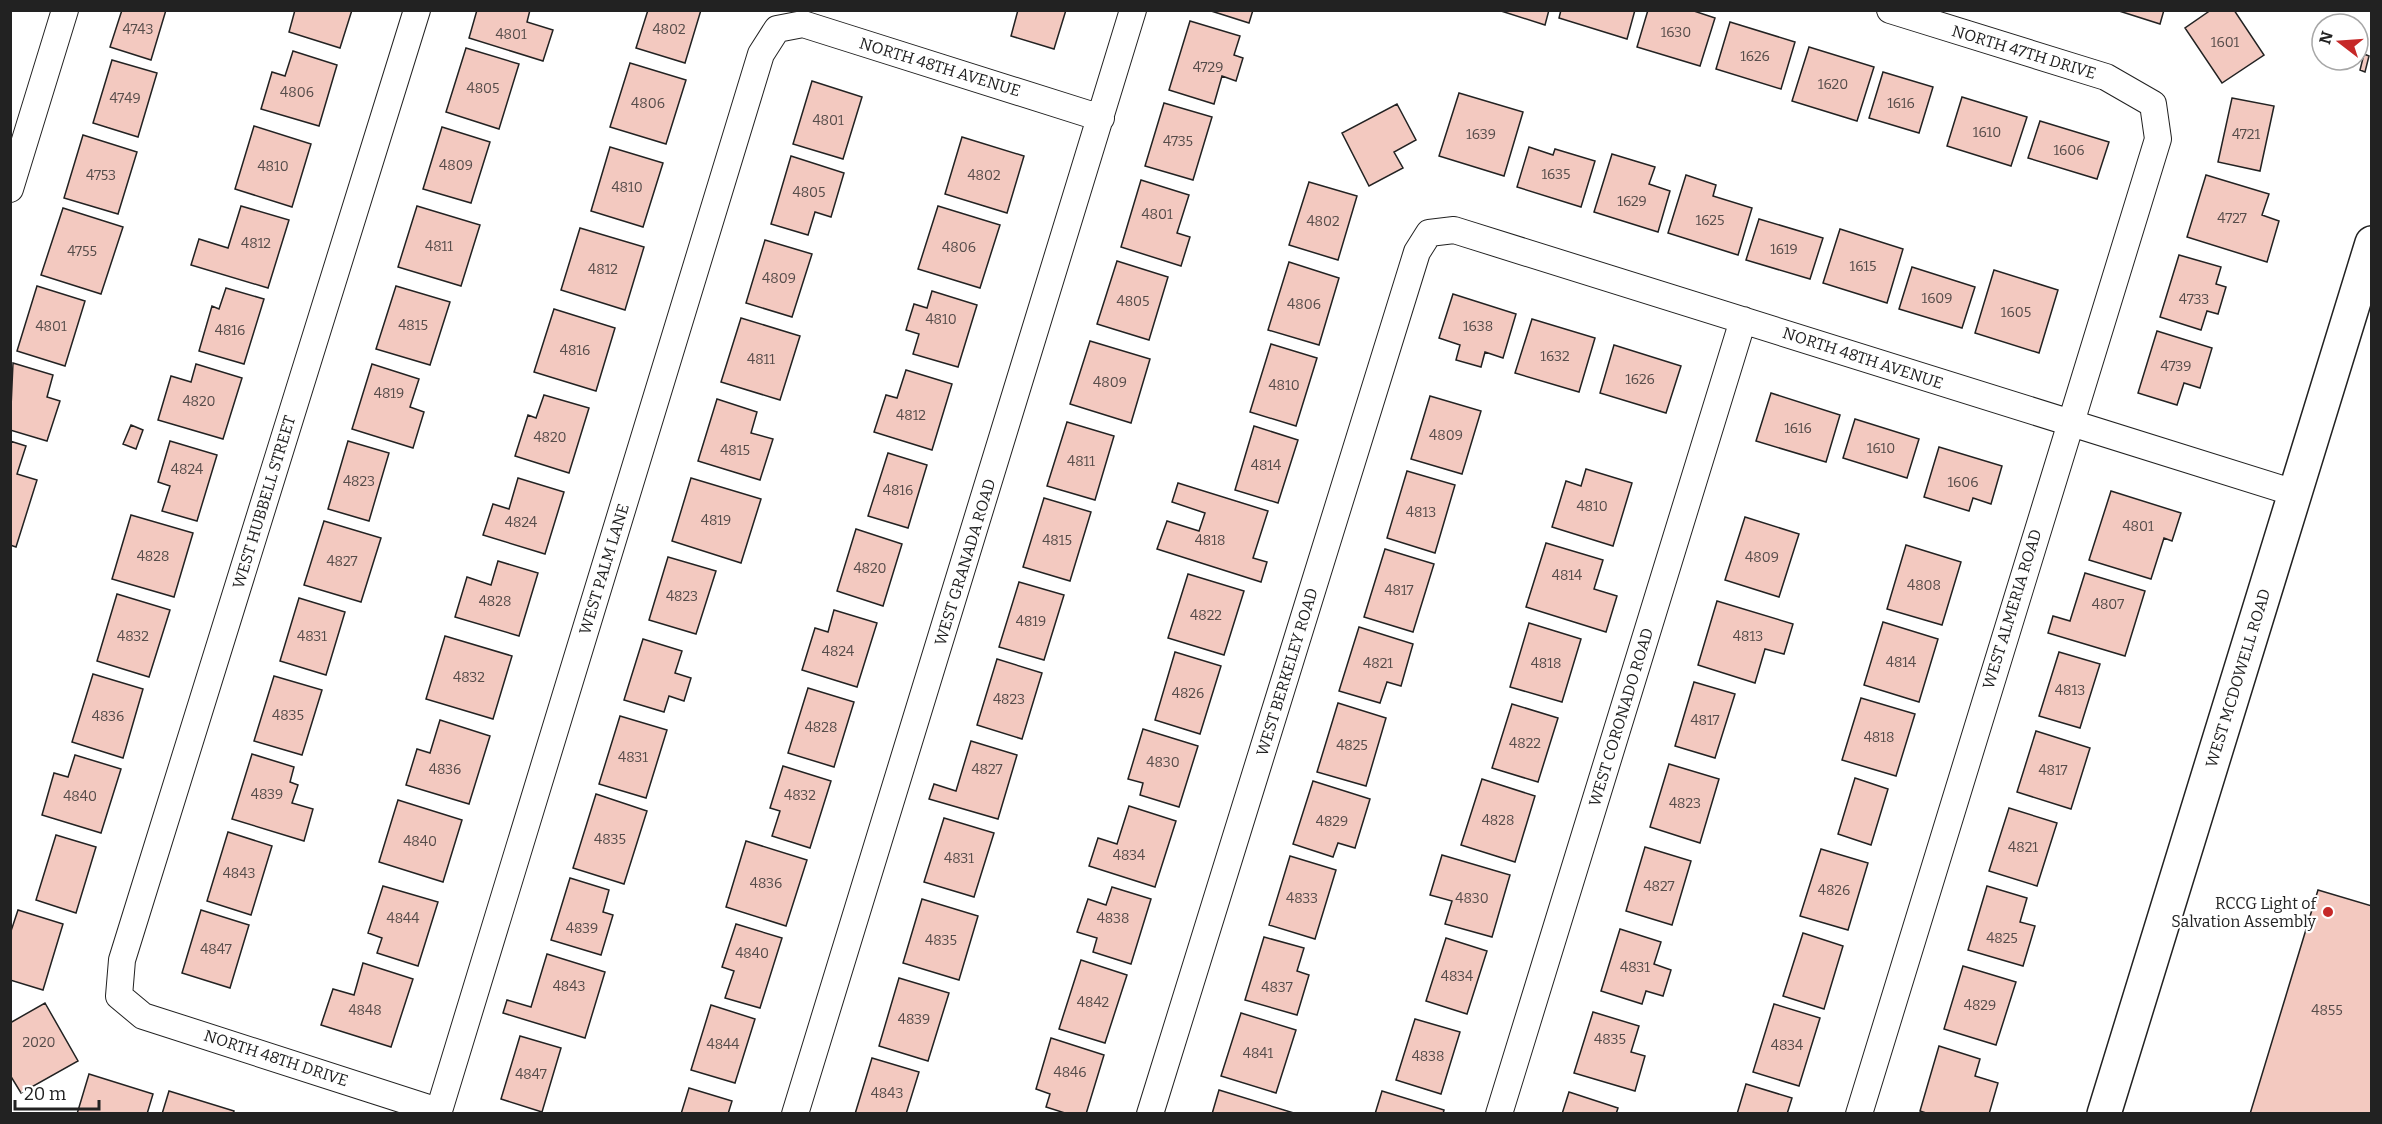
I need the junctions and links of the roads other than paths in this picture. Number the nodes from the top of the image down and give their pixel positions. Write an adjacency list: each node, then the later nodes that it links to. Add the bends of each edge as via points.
1 (65, 10): 8 (street)
2 (417, 10): 14 (street, WEST HUBBELL STREET, via 126,949)
3 (1133, 10): 7 (street, WEST GRANADA ROAD)
4 (1890, 10): 6 (street, NORTH 47TH DRIVE, via 2106,77)
5 (777, 29): 7 (street, NORTH 48TH AVENUE, via 803,24); 15 (street, WEST PALM LANE, via 757,66)
6 (2153, 104): 12 (street, WEST ALMERIA ROAD, via 2158,139)
7 (1101, 118): 16 (street, WEST GRANADA ROAD)
8 (10, 189)
9 (1430, 232): 11 (street, NORTH 48TH AVENUE, via 1454,230); 17 (street, WEST BERKELEY ROAD, via 1417,252)
10 (2372, 243): 13 (main road, WEST MCDOWELL ROAD)
11 (1743, 320): 12 (street, NORTH 48TH AVENUE); 18 (street, WEST CORONADO ROAD)
12 (2069, 423): 13 (street, NORTH 48TH AVENUE); 19 (street, WEST ALMERIA ROAD)
13 (2295, 494): 20 (main road, WEST MCDOWELL ROAD)
14 (119, 996): 15 (street, NORTH 48TH DRIVE, via 143,1016)
15 (438, 1112)
16 (795, 1113)
17 (1150, 1113)
18 (1499, 1113)
19 (1859, 1113)
20 (2104, 1113)

